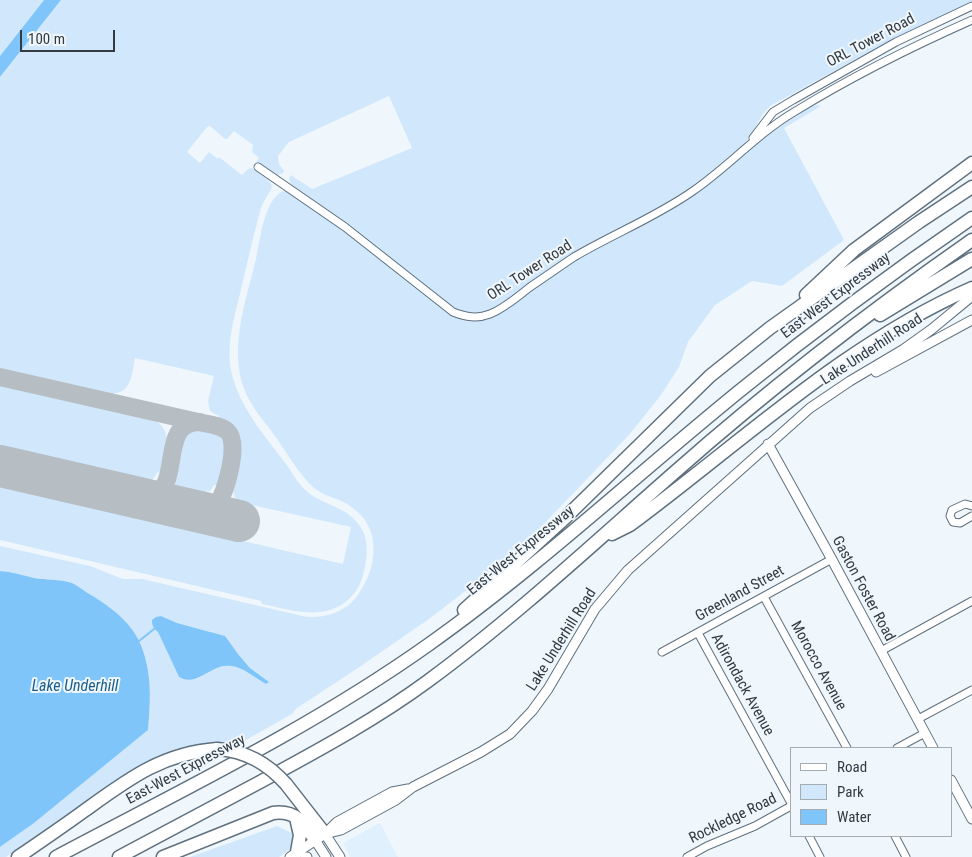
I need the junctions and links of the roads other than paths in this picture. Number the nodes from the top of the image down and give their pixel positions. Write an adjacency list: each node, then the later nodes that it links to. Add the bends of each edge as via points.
1 (972, 6): 2 (street, ORL Tower Road)
2 (942, 20): 4 (street); 5 (street, ORL Tower Road)
3 (972, 20): 4 (street, ORL Tower Road)
4 (948, 31): 6 (street, ORL Tower Road)
5 (817, 86): 6 (street); 7 (street, ORL Tower Road, via 773,112)
6 (822, 95): 7 (street, ORL Tower Road)
7 (745, 148): 9 (street, ORL Tower Road, via 695,190 670,206 576,256 504,307 476,318 453,312 345,227)
8 (972, 163): 17 (highway, via 854,250)
9 (258, 167)
10 (972, 187): 17 (highway)
11 (972, 218): 28 (highway, East-West Expressway, via 787,353 552,548)
12 (972, 240): 18 (highway)
13 (972, 259): 18 (highway, via 882,315)
14 (972, 288): 23 (highway, via 906,322 853,356 630,525)
15 (972, 296): 19 (main road, Lake Underhill Road, via 904,349)
16 (971, 323): 19 (main road, Lake Underhill Road)
17 (770, 328): 28 (highway, via 710,376 566,517)
18 (846, 332): 23 (highway, via 674,472)
19 (810, 408): 20 (main road, Lake Underhill Road)
20 (768, 444): 24 (main road, Gaston Foster Road); 42 (main road, Lake Underhill Road, via 628,570 595,608 532,712 510,734 341,830)
21 (972, 506): 22 (street, via 965,504 952,510 950,516 953,522 960,523)
22 (972, 516)
23 (598, 541): 48 (highway, via 469,650 392,705 315,752)
24 (832, 560): 25 (street, Greenland Street); 29 (main road, Gaston Foster Road)
25 (764, 597): 27 (street, Greenland Street); 34 (street, Morocco Avenue)
26 (972, 600): 29 (street)
27 (698, 633): 30 (street, Greenland Street); 38 (street, Adirondack Avenue)
28 (428, 645): 47 (highway, East-West Expressway, via 292,732)
29 (881, 651): 32 (main road, Gaston Foster Road)
30 (662, 652)
31 (972, 690): 32 (street)
32 (918, 719): 33 (main road, Gaston Foster Road)
33 (925, 733): 35 (street); 36 (main road, Gaston Foster Road)
34 (846, 747)
35 (899, 747)
36 (932, 747)
37 (952, 782): 41 (main road)
38 (790, 802)
39 (790, 805): 52 (street, Rockledge Road, via 755,826)
40 (295, 816): 42 (highway); 45 (highway, via 300,835); 49 (highway, via 286,812 273,813)
41 (972, 819)
42 (320, 837): 45 (main road, Lake Underhill Road); 46 (highway, bridge, via 286,784 271,769 241,752 197,750 154,765 129,778); 50 (main road); 51 (main road)
43 (810, 837): 53 (street)
44 (896, 837): 54 (street)
45 (300, 856)
46 (18, 857)
47 (56, 857)
48 (120, 857)
49 (163, 857)
50 (326, 857)
51 (340, 857)
52 (687, 857)
53 (820, 857)
54 (906, 857)

